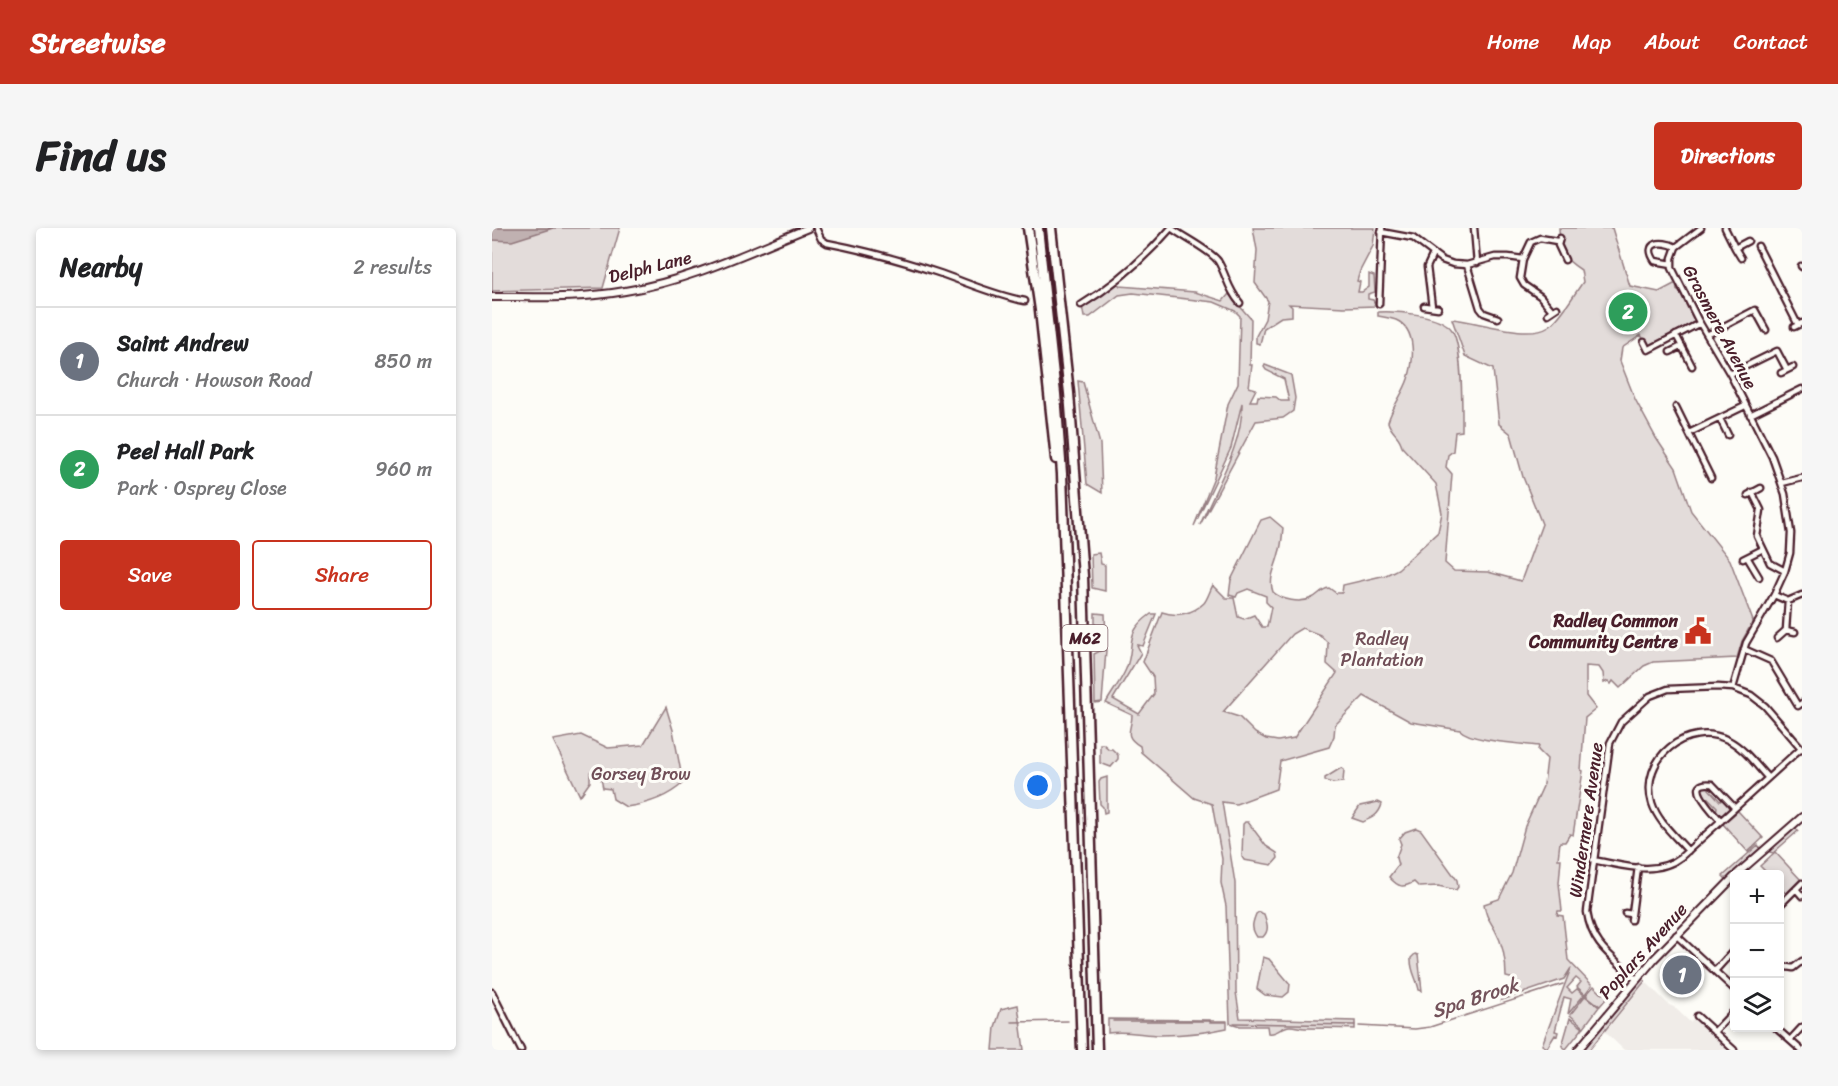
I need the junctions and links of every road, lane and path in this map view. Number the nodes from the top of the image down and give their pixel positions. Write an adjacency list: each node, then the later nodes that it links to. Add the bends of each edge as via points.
1 (808, 228): 22 (street, Delph Lane, via 644,288 590,296)
2 (816, 228): 24 (street, via 827,243 882,255 989,293)
3 (1028, 228): 56 (highway, via 1047,367)
4 (1038, 228): 56 (highway, M62, via 1056,394)
5 (1052, 228): 100 (highway, M62, via 1083,576)
6 (1171, 228): 25 (street, via 1215,257 1229,290); 26 (street, via 1130,272)
7 (1474, 228): 19 (street)
8 (1701, 228): 12 (street, Grasmere Avenue)
9 (1725, 228): 14 (street)
10 (1381, 230): 15 (street, via 1413,238); 23 (street, via 1379,301)
11 (1748, 241): 14 (street)
12 (1676, 247): 20 (street, Grasmere Avenue); 20 (street, via 1659,242 1651,251 1657,263)
13 (1767, 247): 31 (street, via 1759,248)
14 (1736, 248): 16 (street)
15 (1433, 254): 21 (street, via 1447,263); 27 (street, via 1427,267 1435,307)
16 (1741, 258)
17 (1522, 259): 18 (street, via 1534,240 1544,238 1558,240); 19 (street, via 1495,257); 28 (street, via 1522,282)
18 (1565, 260)
19 (1477, 263): 21 (street)
20 (1672, 264): 30 (street, Grasmere Avenue)
21 (1467, 265): 29 (street, via 1480,308)
22 (492, 297)
23 (1371, 298)
24 (1025, 301)
25 (1240, 303)
26 (1081, 306)
27 (1424, 306)
28 (1552, 311)
29 (1498, 318)
30 (1700, 323): 33 (street); 34 (street, Grasmere Avenue)
31 (1798, 325)
32 (1766, 330): 34 (street, via 1755,310)
33 (1676, 335): 35 (street, via 1648,350); 36 (street)
34 (1707, 335): 42 (street, Grasmere Avenue)
35 (1644, 342)
36 (1682, 346): 37 (street); 38 (street)
37 (1670, 352)
38 (1692, 366)
39 (1792, 367): 40 (street)
40 (1787, 370): 41 (street); 42 (street, via 1777,351)
41 (1781, 372)
42 (1730, 374): 44 (street, Grasmere Avenue)
43 (1802, 389): 46 (street, Grasmere Avenue)
44 (1746, 406): 46 (street, Grasmere Avenue); 47 (street)
45 (1676, 407): 48 (street)
46 (1750, 415): 52 (street, Grasmere Avenue)
47 (1720, 418): 48 (street); 49 (street)
48 (1689, 434): 50 (street)
49 (1728, 435)
50 (1711, 478)
51 (1802, 478): 52 (street)
52 (1782, 483): 55 (street, Grasmere Avenue, via 1791,532)
53 (1761, 488): 54 (street, via 1750,493 1760,509 1756,534)
54 (1763, 549): 55 (street, via 1772,565); 57 (street, via 1745,558)
55 (1785, 572): 58 (street, Grasmere Avenue)
56 (1067, 573): 99 (highway, M62)
57 (1759, 577)
58 (1774, 595): 60 (street); 64 (street, Grasmere Avenue)
59 (1802, 595): 60 (street)
60 (1788, 601): 61 (street)
61 (1786, 630): 62 (street); 63 (street)
62 (1795, 632)
63 (1777, 638)
64 (1743, 650): 65 (street, Grasmere Avenue); 66 (street, via 1771,661 1798,706)
65 (1733, 688): 67 (street, Windermere Avenue, via 1765,706); 73 (street, Windermere Avenue, via 1662,691 1646,698 1618,725 1610,743)
66 (1802, 703)
67 (1802, 749): 68 (street)
68 (1768, 778): 69 (street); 72 (street, via 1736,745 1721,737 1694,735 1668,748 1653,772 1651,801 1661,821)
69 (1735, 808): 71 (street); 71 (street, via 1712,784 1702,786 1700,796)
70 (1802, 817): 75 (street, Poplars Avenue)
71 (1721, 821): 72 (street)
72 (1688, 851): 74 (street, via 1667,866)
73 (1593, 861): 74 (street); 89 (street, Windermere Avenue, via 1589,928 1595,939)
74 (1638, 867): 82 (street)
75 (1743, 870)
76 (1730, 882): 84 (street, Poplars Avenue)
77 (1802, 883): 78 (street)
78 (1796, 889): 79 (street); 80 (street)
79 (1802, 896)
80 (1784, 900)
81 (1625, 913): 82 (street)
82 (1632, 914): 83 (street)
83 (1631, 920)
84 (1676, 934): 88 (street); 89 (street, Poplars Avenue)
85 (1730, 954): 88 (street)
86 (1802, 960): 87 (street, via 1793,968)
87 (1784, 967)
88 (1715, 971): 90 (street)
89 (1636, 979): 101 (street, Poplars Avenue)
90 (1730, 985)
91 (492, 992): 98 (street)
92 (1730, 1015): 95 (street)
93 (1697, 1016): 95 (street)
94 (1802, 1027): 97 (street)
95 (1714, 1032): 102 (street)
96 (1781, 1032): 97 (street)
97 (1790, 1040): 103 (street)
98 (521, 1050)
99 (1082, 1050)
100 (1097, 1050)
101 (1578, 1050)
102 (1734, 1050)
103 (1801, 1050)

